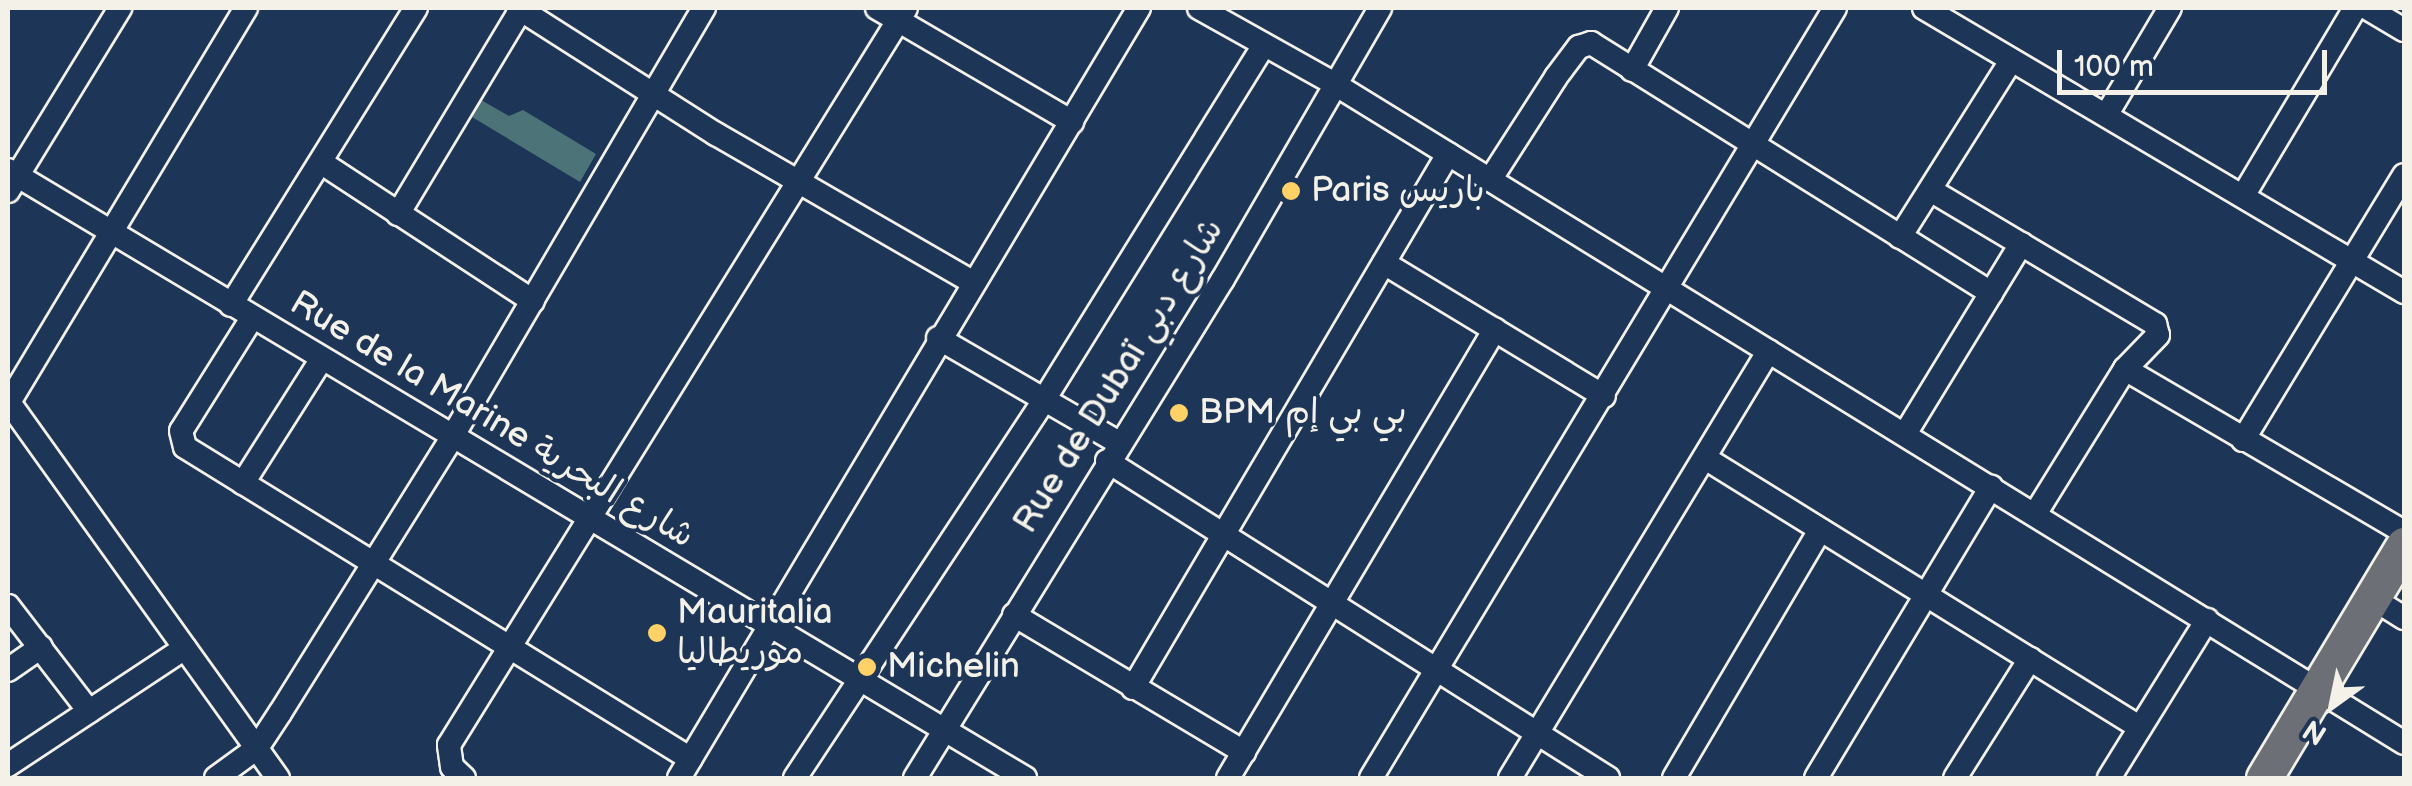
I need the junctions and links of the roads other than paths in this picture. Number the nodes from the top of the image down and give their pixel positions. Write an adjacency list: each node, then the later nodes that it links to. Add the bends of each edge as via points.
1 (120, 8): 29 (street)
2 (246, 8): 35 (street)
3 (416, 8): 27 (street)
4 (520, 8): 22 (street); 34 (street)
5 (704, 8): 22 (street)
6 (877, 8): 16 (street)
7 (1139, 8): 24 (street)
8 (1199, 8): 18 (street)
9 (1380, 8): 21 (street, Rue de Dubaï شارع دبي)
10 (1667, 8): 20 (street)
11 (1835, 8): 25 (street)
12 (1924, 8): 19 (street)
13 (2170, 8): 23 (street)
14 (2355, 8): 33 (street)
15 (2367, 8): 17 (street)
16 (901, 14): 24 (street); 31 (street)
17 (2404, 30)
18 (1263, 46): 21 (street); 54 (street)
19 (2010, 61): 23 (street); 32 (street)
20 (1632, 70): 25 (street); 30 (street, via 1584,43)
21 (1333, 84): 26 (street); 58 (street, Rue de Dubaï شارع دبي)
22 (652, 93): 31 (street); 44 (street)
23 (2107, 114): 33 (street)
24 (1072, 122): 40 (street)
25 (1750, 146): 36 (street); 41 (street)
26 (1448, 154): 30 (street); 39 (street)
27 (322, 163): 34 (street); 45 (street)
28 (2404, 175): 38 (street)
29 (10, 179): 35 (street, Rue de la Marine شارع البحرية)
30 (1490, 180): 41 (street)
31 (800, 181): 40 (street); 63 (street)
32 (1932, 190): 36 (street); 37 (street)
33 (2242, 196): 38 (street)
34 (398, 214): 44 (street)
35 (110, 232): 45 (street, Rue de la Marine شارع البحرية); 53 (street)
36 (1900, 237): 43 (street)
37 (2022, 244): 43 (street); 51 (street, via 2149,316 2158,335)
38 (2353, 262): 42 (street); 57 (street)
39 (1384, 263): 47 (street); 66 (street)
40 (972, 282): 48 (street)
41 (1667, 288): 49 (street); 52 (street)
42 (2404, 292)
43 (1991, 293): 55 (street)
44 (534, 302): 56 (street)
45 (231, 305): 46 (street, Rue de la Marine شارع البحرية)
46 (252, 318): 50 (street, Rue de la Marine شارع البحرية); 60 (street, via 181,431 186,446)
47 (1495, 330): 52 (street); 71 (street)
48 (938, 338): 54 (street); 76 (street)
49 (1769, 351): 55 (street); 59 (street)
50 (321, 360): 56 (street, Rue de la Marine شارع البحرية); 60 (street)
51 (2125, 369): 57 (street); 62 (street)
52 (1604, 396): 82 (street)
53 (8, 402): 79 (street)
54 (1042, 403): 58 (street); 83 (street)
55 (1904, 434): 61 (street)
56 (451, 439): 63 (street, Rue de la Marine شارع البحرية); 68 (street)
57 (2243, 440): 65 (street)
58 (1113, 452): 66 (street); 73 (street, Rue de Dubaï شارع دبي)
59 (1704, 458): 64 (street); 89 (street)
60 (243, 483): 68 (street)
61 (1991, 487): 62 (street); 69 (street)
62 (2035, 514): 75 (street)
63 (592, 519): 76 (street, Rue de la Marine شارع البحرية); 77 (street)
64 (1820, 530): 69 (street); 105 (street)
65 (2404, 532)
66 (1224, 535): 71 (street); 85 (street)
67 (2404, 544): 70 (highway)
68 (372, 563): 77 (street); 91 (street)
69 (1926, 595): 80 (street); 106 (street)
70 (2372, 598): 74 (street); 84 (highway)
71 (1333, 604): 82 (street); 92 (street)
72 (8, 606): 78 (street)
73 (1014, 615): 85 (street); 88 (street, Rue de Dubaï شارع دبي)
74 (2404, 618)
75 (2207, 620): 84 (street); 87 (street)
76 (770, 627): 83 (street, Rue de la Marine شارع البحرية); 94 (street)
77 (510, 644): 94 (street); 97 (street, via 450,745 452,767)
78 (41, 647): 81 (street); 86 (street)
79 (185, 648): 86 (street); 91 (street)
80 (2030, 659): 87 (street); 107 (street)
81 (8, 670)
82 (1438, 670): 89 (street); 102 (street)
83 (862, 684): 88 (street, Rue de la Marine شارع البحرية); 98 (street)
84 (2317, 687): 90 (street); 109 (highway)
85 (1133, 688): 92 (street)
86 (89, 711): 93 (street)
87 (2140, 726): 108 (street)
88 (943, 729): 99 (street, Rue de Dubaï شارع دبي); 100 (street, Rue de la Marine شارع البحرية)
89 (1537, 734): 103 (street); 104 (street)
90 (2404, 743)
91 (257, 748): 95 (street); 96 (street)
92 (1244, 752): 101 (street)
93 (8, 765)
94 (685, 769)
95 (216, 778)
96 (278, 778)
97 (464, 778)
98 (795, 778)
99 (914, 778)
100 (1025, 778)
101 (1228, 778)
102 (1370, 778)
103 (1510, 778)
104 (1608, 778)
105 (1674, 778)
106 (1816, 778)
107 (1955, 778)
108 (2109, 778)
109 (2264, 778)

